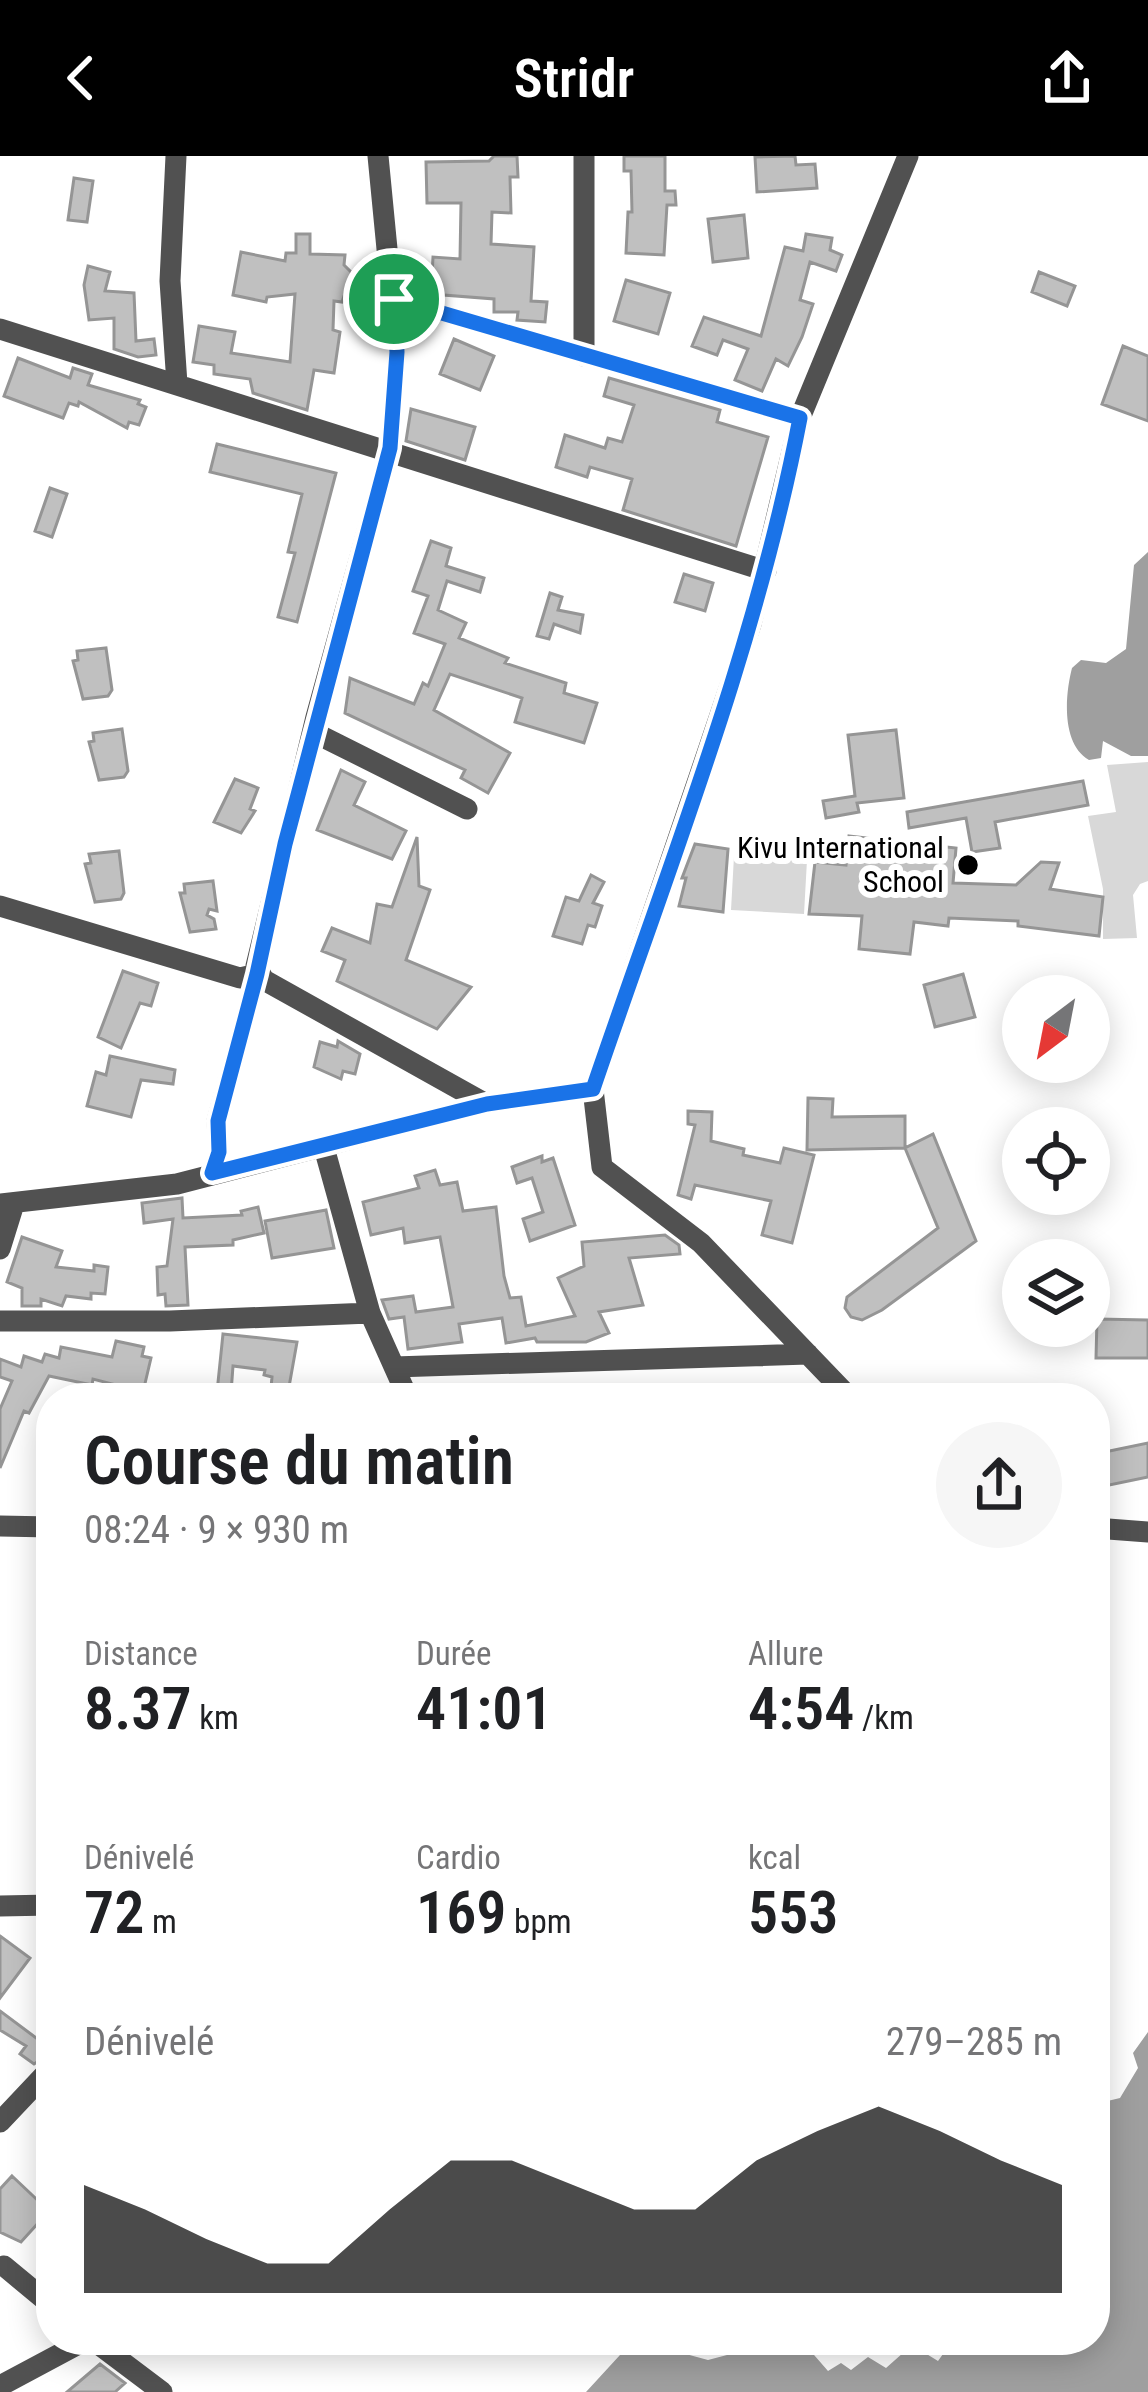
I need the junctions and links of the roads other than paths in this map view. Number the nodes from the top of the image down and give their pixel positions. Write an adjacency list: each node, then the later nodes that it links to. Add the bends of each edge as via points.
1 (176, 156): 8 (street, via 170,281)
2 (378, 156): 5 (street)
3 (584, 156): 7 (street)
4 (908, 156): 9 (street)
5 (394, 299): 7 (street); 10 (street)
6 (0, 328): 8 (street)
7 (584, 356): 9 (street)
8 (177, 385): 10 (street)
9 (800, 418): 11 (street)
10 (390, 448): 11 (street); 12 (street)
11 (766, 571): 16 (street)
12 (313, 732): 13 (street); 15 (street)
13 (467, 809)
14 (0, 906): 15 (street, via 240,978)
15 (257, 974): 17 (street); 19 (street)
16 (593, 1089): 17 (street); 24 (street, via 602,1166 701,1243)
17 (487, 1104): 18 (street)
18 (323, 1144): 19 (street); 22 (street)
19 (212, 1173): 20 (street, via 125,1193)
20 (7, 1204): 21 (street)
21 (0, 1249)
22 (370, 1313): 23 (street); 25 (street)
23 (0, 1321)
24 (808, 1354): 25 (street); 27 (street)
25 (394, 1366): 26 (street)
26 (401, 1383)
27 (836, 1383)
28 (0, 1526): 29 (street)
29 (36, 1527)
30 (1110, 1529): 31 (street)
31 (1148, 1532)
32 (36, 1901): 33 (street)
33 (0, 1906)
34 (36, 2084): 35 (street)
35 (0, 2122)
36 (4, 2266): 37 (street)
37 (36, 2293)
38 (60, 2355): 40 (street)
39 (110, 2355): 41 (street)
40 (0, 2386)
41 (162, 2392)

